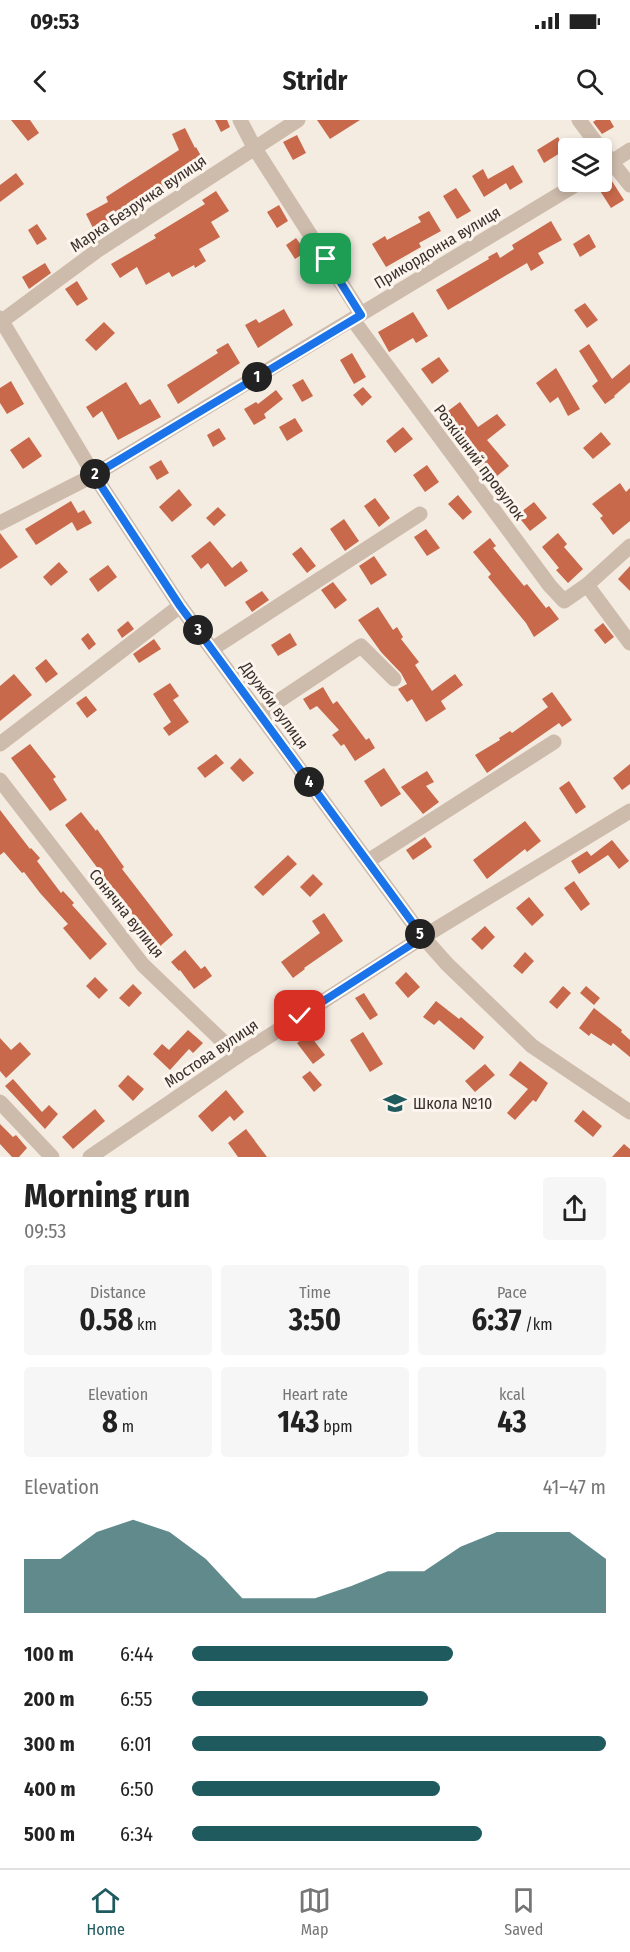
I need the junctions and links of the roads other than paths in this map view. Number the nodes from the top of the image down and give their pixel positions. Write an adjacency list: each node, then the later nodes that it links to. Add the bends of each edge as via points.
1 (240, 120): 5 (street)
2 (298, 120): 5 (street, Марка Безручка вулиця)
3 (579, 120): 4 (street)
4 (593, 138)
5 (254, 147): 11 (street); 12 (street, Марка Безручка вулиця, via 98,250)
6 (630, 150): 7 (street)
7 (612, 161)
8 (612, 170): 9 (street)
9 (630, 185)
10 (563, 192): 11 (street, Прикордонна вулиця)
11 (357, 317): 13 (street, Прикордонна вулиця); 17 (street, Розкішний провулок, via 550,586 564,601)
12 (1, 320): 13 (street, Дружби вулиця)
13 (94, 475): 15 (street, Прикордонна вулиця); 18 (street, Дружби вулиця)
14 (420, 514): 20 (street)
15 (0, 523)
16 (630, 546): 17 (street, Розкішний провулок)
17 (587, 585): 19 (street)
18 (180, 606): 20 (street, Дружби вулиця); 24 (street)
19 (630, 643)
20 (212, 649): 22 (street, Дружби вулиця)
21 (394, 679): 22 (street, via 362,646)
22 (259, 714): 27 (street, Дружби вулиця)
23 (554, 742): 27 (street)
24 (0, 744)
25 (0, 780): 29 (street, Сонячна вулиця, via 143,965)
26 (630, 812): 28 (street, Мостова вулиця)
27 (368, 861): 28 (street, Дружби вулиця)
28 (423, 937): 29 (street, Мостова вулиця); 31 (street, Дружби вулиця, via 532,1046)
29 (238, 1056): 33 (street, Мостова вулиця)
30 (0, 1102): 32 (street)
31 (630, 1112)
32 (52, 1157)
33 (90, 1157)

